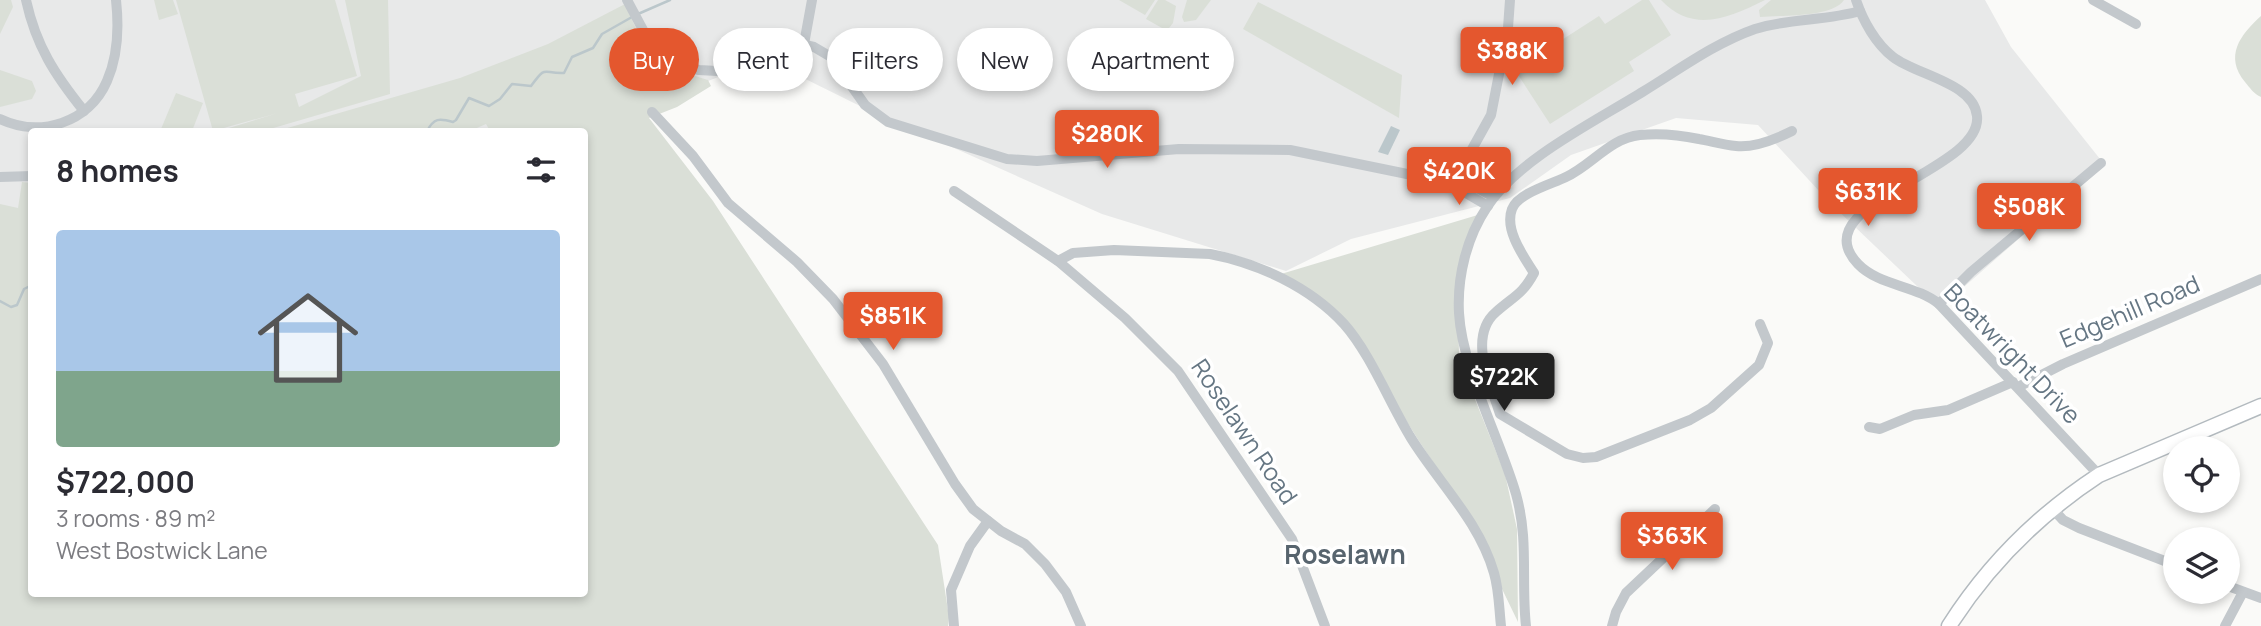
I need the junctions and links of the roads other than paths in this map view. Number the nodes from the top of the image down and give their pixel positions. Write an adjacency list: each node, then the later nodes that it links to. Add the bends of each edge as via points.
1 (26, 0): 13 (street, via 43,53)
2 (116, 0): 13 (street, via 111,68 102,92)
3 (812, 0): 10 (street)
4 (1510, 0): 19 (street, via 1493,108)
5 (1856, 0): 8 (street, Boatwright Drive)
6 (2092, 0): 9 (street)
7 (628, 2): 12 (street, via 649,41 669,60)
8 (1860, 11): 26 (street, via 1769,25 1726,42 1540,156); 29 (street, Boatwright Drive, via 1887,53 1957,89 1976,109 1976,127 1963,145 1866,208 1849,233 1851,253 1863,268)
9 (2136, 24)
10 (807, 28)
11 (813, 47): 23 (street, via 831,57 865,105 888,122 1007,159 1037,161 1179,149 1290,149)
12 (713, 71)
13 (84, 111): 17 (street)
14 (652, 112): 39 (street, via 728,203 833,299 883,364 955,484)
15 (0, 119): 16 (street)
16 (28, 128)
17 (44, 128)
18 (1792, 131): 34 (street, via 1736,146 1657,134 1628,138 1514,205 1512,229 1534,273 1518,296 1490,318 1483,335 1484,362)
19 (1466, 160): 23 (street); 25 (street, via 1470,174)
20 (2101, 163): 29 (street)
21 (28, 176): 22 (street)
22 (0, 177)
23 (1451, 181): 25 (street); 26 (street)
24 (954, 191): 27 (street, Roselawn Road)
25 (1484, 191): 26 (street)
26 (1491, 202): 33 (street, via 1467,250 1459,296 1461,331)
27 (1058, 261): 46 (street, Roselawn Road, via 1125,318 1193,389 1292,539); 47 (street, via 1073,253 1114,250 1210,254 1280,277 1329,311 1354,338 1412,439 1476,532 1494,572)
28 (2261, 279): 31 (street, Edgehill Road)
29 (1939, 304): 31 (street, Boatwright Drive)
30 (1760, 324): 34 (street, via 1768,343 1759,365 1711,408 1609,453 1588,459 1567,454)
31 (2015, 385): 35 (street, Edgehill Road, via 1948,410 1914,415 1880,429); 36 (street, Boatwright Drive)
32 (2261, 405): 36 (main road)
33 (1486, 408): 34 (street); 48 (street, via 1522,521)
34 (1500, 414)
35 (1869, 427)
36 (2099, 475): 37 (main road)
37 (2052, 508): 40 (street, via 2079,528); 50 (main road, via 1986,575)
38 (1715, 509): 49 (street, via 1626,593)
39 (988, 521): 44 (street, via 970,546 951,590); 45 (street, via 1025,544 1045,564 1066,592)
40 (2163, 560)
41 (2240, 591): 42 (street)
42 (2243, 592): 43 (street); 51 (street)
43 (2261, 598)
44 (954, 626)
45 (1081, 626)
46 (1325, 626)
47 (1501, 626)
48 (1526, 626)
49 (1612, 626)
50 (1949, 626)
51 (2225, 626)

